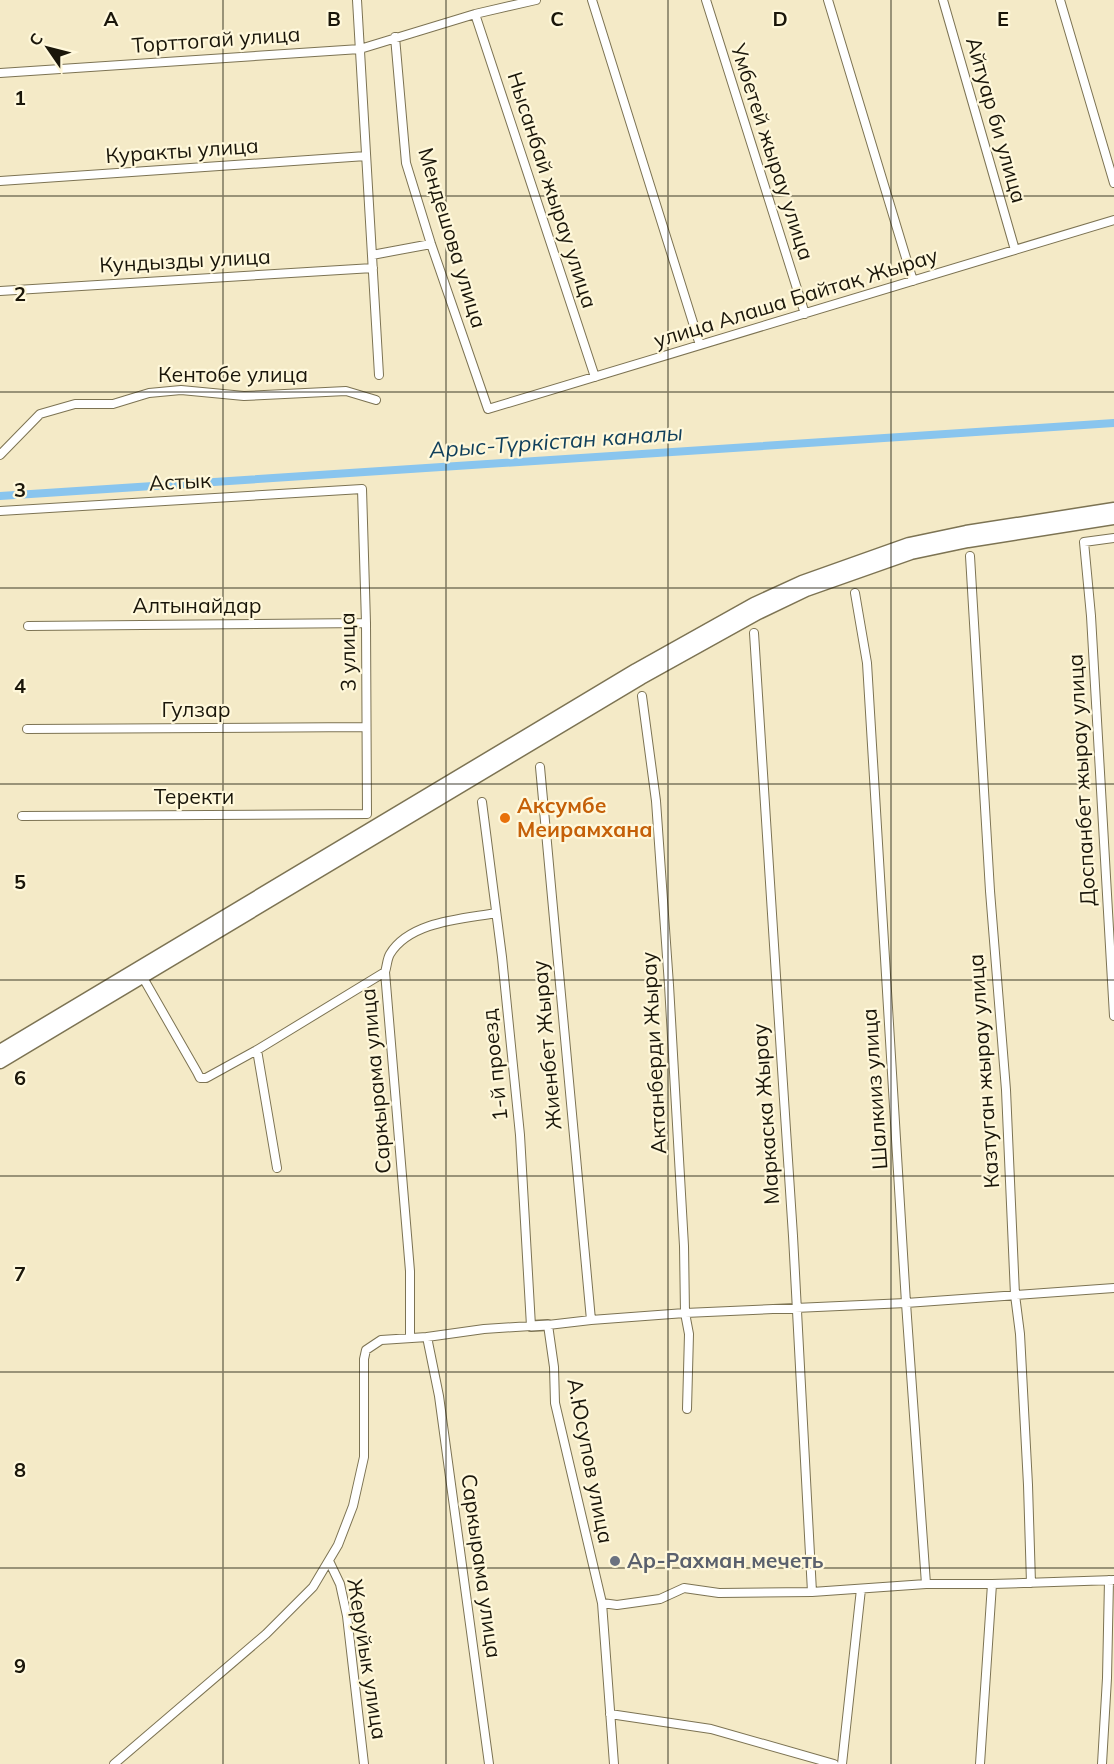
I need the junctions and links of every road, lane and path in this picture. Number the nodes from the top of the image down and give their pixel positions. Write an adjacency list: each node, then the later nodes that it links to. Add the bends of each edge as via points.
1 (357, 0): 11 (street)
2 (536, 0): 8 (street, Торттогай улица)
3 (592, 0): 24 (street)
4 (706, 0): 23 (street, Умбетей жырау улица)
5 (828, 0): 21 (street)
6 (943, 0): 18 (street, Айтуар би улица)
7 (1060, 0): 15 (street)
8 (523, 2): 9 (street, Торттогай улица)
9 (475, 14): 10 (street, Торттогай улица); 26 (street, Нысанбай жырау улица)
10 (395, 37): 11 (street, Торттогай улица); 17 (street, Мендешова улица, via 406,163)
11 (360, 49): 12 (street, Торттогай улица); 13 (street)
12 (0, 73)
13 (366, 156): 14 (street, Куракты улица); 19 (street)
14 (0, 182)
15 (1114, 183)
16 (1114, 220): 18 (street, улица Алаша Байтақ Жырау)
17 (430, 244): 19 (street); 28 (street, Мендешова улица)
18 (1015, 250): 21 (street, улица Алаша Байтақ Жырау)
19 (372, 255): 20 (street)
20 (373, 268): 22 (street, Кундызды улица); 25 (street)
21 (913, 281): 23 (street, улица Алаша Байтақ Жырау)
22 (0, 291)
23 (805, 314): 24 (street, улица Алаша Байтақ Жырау)
24 (700, 345): 26 (street, улица Алаша Байтақ Жырау)
25 (379, 375)
26 (595, 377): 28 (street, улица Алаша Байтақ Жырау)
27 (376, 400): 29 (street, Кентобе улица, via 346,392 244,396 181,390 150,393 113,404 75,404 40,414)
28 (488, 409)
29 (0, 455)
30 (362, 489): 32 (street, Астык); 37 (street, 3 улица)
31 (1114, 509): 52 (highway, via 909,544 802,582 754,604 636,670)
32 (0, 511)
33 (1114, 518): 49 (highway, via 911,553 758,612)
34 (1114, 538): 50 (street, Доспанбет жырау улица, via 1084,542)
35 (970, 556): 56 (street, Казтуган жырау улица, via 1006,1090)
36 (855, 593): 57 (street, Шалкииз улица, via 867,663)
37 (366, 623): 38 (street, Алтынайдар); 41 (street, 3 улица)
38 (28, 626)
39 (754, 633): 58 (street, Маркаска Жырау)
40 (642, 696): 59 (street, Актанберди Жырау, via 656,801 669,985)
41 (366, 727): 42 (street, Гулзар); 45 (street, 3 улица)
42 (27, 729)
43 (540, 768): 60 (street, Жиенбет Жырау)
44 (482, 802): 47 (street, 1-й проезд)
45 (367, 814): 46 (street, Теректи)
46 (22, 816)
47 (496, 913): 48 (street, via 427,926 395,947); 62 (street, 1-й проезд, via 520,1135)
48 (385, 972): 51 (street, Саркырама улица); 64 (street, Саркырама улица, via 410,1271)
49 (142, 976): 51 (street, Саркырама улица, via 200,1078); 53 (highway)
50 (1114, 1016)
51 (257, 1050): 54 (street)
52 (0, 1051)
53 (0, 1062)
54 (277, 1168)
55 (1114, 1288): 56 (street)
56 (1015, 1295): 57 (street); 68 (street, Казтуган жырау улица)
57 (906, 1303): 58 (street); 69 (street, Шалкииз улица)
58 (796, 1309): 59 (street); 72 (street, Маркаска Жырау)
59 (685, 1314): 60 (street); 65 (street, Актанберди Жырау, via 689,1334)
60 (591, 1320): 61 (street)
61 (548, 1325): 62 (street); 73 (street, А.Юсупов улица, via 555,1403)
62 (531, 1326): 63 (street)
63 (427, 1337): 64 (street); 77 (street, Саркырама улица, via 439,1396)
64 (410, 1338): 66 (street, via 381,1340 366,1350 364,1457 353,1506)
65 (687, 1409)
66 (328, 1561): 75 (street, via 313,1587 266,1635); 76 (street, Жеруйык улица, via 336,1572 347,1616)
67 (1112, 1580): 68 (street); 82 (street)
68 (1031, 1583): 70 (street)
69 (926, 1584): 70 (street); 71 (street)
70 (992, 1584): 81 (street)
71 (861, 1589): 72 (street); 80 (street)
72 (812, 1593): 73 (street, via 719,1593 684,1588 660,1599)
73 (602, 1603): 74 (street, А.Юсупов улица)
74 (610, 1714): 78 (street, А.Юсупов улица); 79 (street, via 711,1729)
75 (114, 1764)
76 (364, 1764)
77 (489, 1764)
78 (614, 1764)
79 (834, 1764)
80 (842, 1764)
81 (980, 1764)
82 (1102, 1764)

